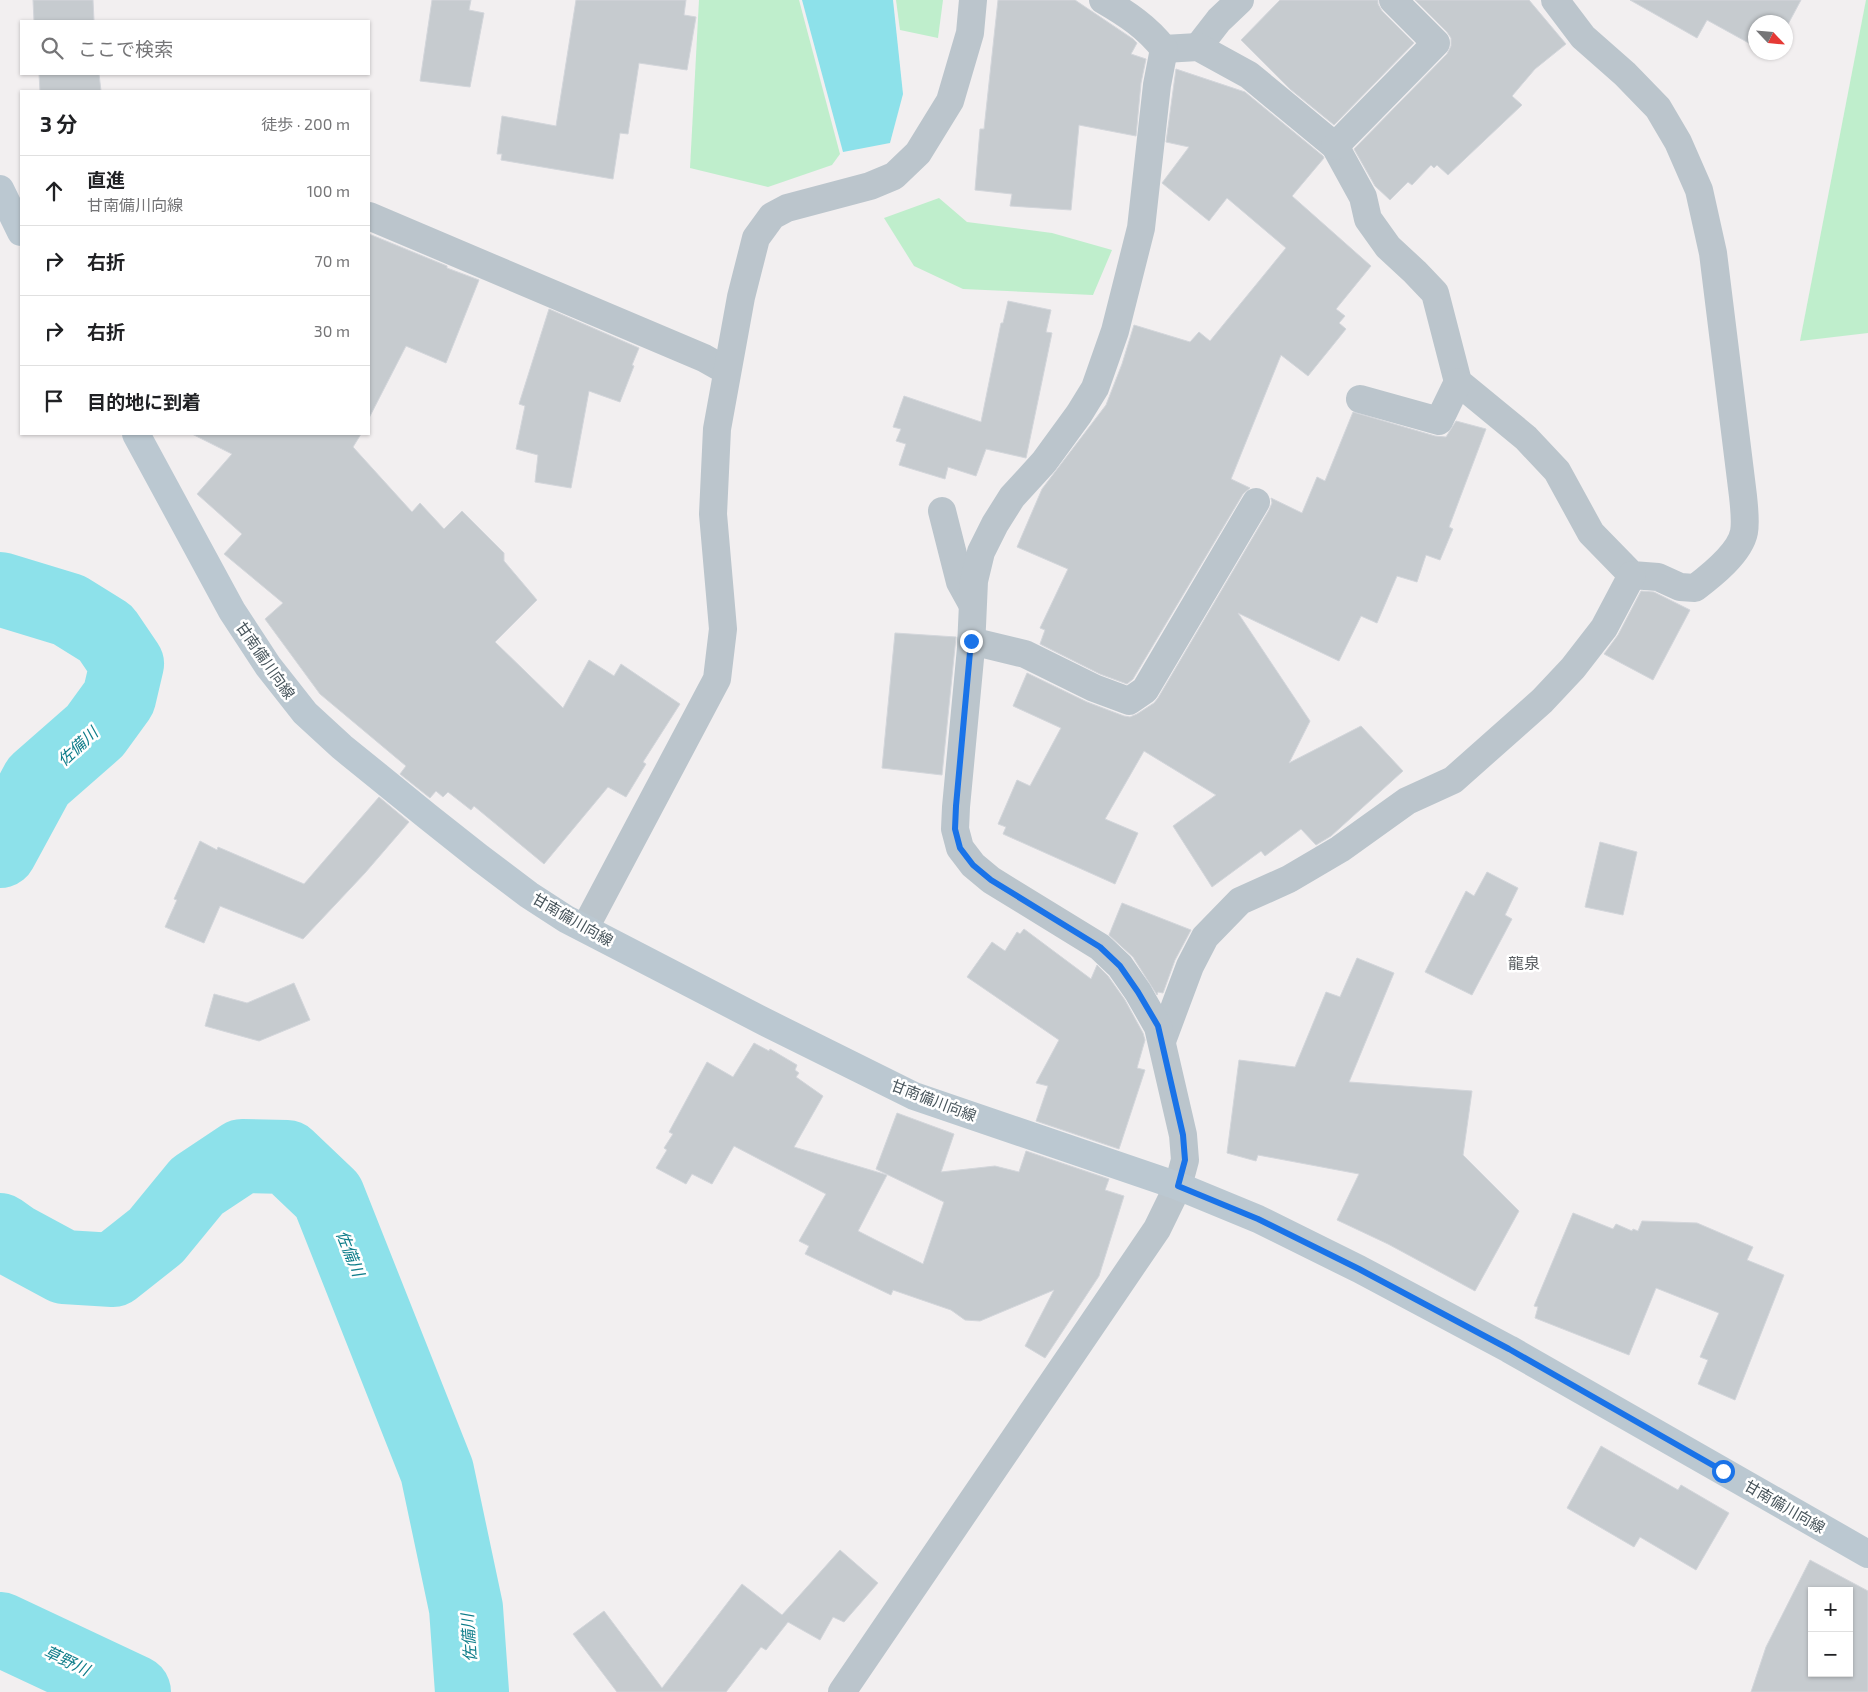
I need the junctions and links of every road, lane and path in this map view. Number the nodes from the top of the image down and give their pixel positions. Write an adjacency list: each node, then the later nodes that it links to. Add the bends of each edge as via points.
1 (973, 0): 12 (street, via 970,32 950,100 918,153 894,176 779,212 772,216 756,238)
2 (1103, 0): 7 (street, via 1132,17)
3 (1240, 0): 6 (street)
4 (1393, 0): 8 (street, via 1436,43)
5 (1555, 0): 18 (street, via 1583,37 1658,108 1678,142 1699,190 1713,253 1743,496 1744,532 1736,549 1716,572 1695,588 1658,577)
6 (1198, 47): 7 (street); 8 (street, via 1249,75)
7 (1164, 49): 19 (street, via 1141,228 1115,330 1095,388 1044,462 1012,497 981,552 975,574)
8 (1335, 146): 13 (street, via 1363,198 1368,219 1388,247 1435,293)
9 (0, 189): 11 (main road)
10 (370, 216): 12 (street, via 704,358)
11 (19, 219)
12 (727, 371): 21 (street, via 717,429 713,514 723,629 717,679)
13 (1458, 382): 14 (street, via 1439,422); 18 (street, via 1526,438 1551,464 1591,533)
14 (1360, 399)
15 (137, 435): 21 (main road, 甘南備川向線, via 232,611 268,666 305,713 342,747 480,858 529,895)
16 (1256, 502): 20 (street, via 1145,690 1129,700 1094,688 1025,654)
17 (942, 511): 19 (street, via 960,582)
18 (1632, 575): 22 (street, via 1604,628 1573,668 1542,701 1453,780 1407,801 1340,849 1289,879 1240,901 1205,937 1190,966)
19 (973, 606): 20 (street)
20 (971, 641): 22 (street, via 956,806 955,829 960,848 991,880 1100,947 1120,966 1158,1026)
21 (584, 928): 23 (main road, 甘南備川向線, via 914,1096)
22 (1162, 1041): 23 (street, via 1183,1135 1185,1160)
23 (1178, 1186): 24 (main road, 甘南備川向線, via 1258,1219 1359,1269 1509,1349); 25 (street, via 1157,1229)
24 (1868, 1554)
25 (842, 1692)

